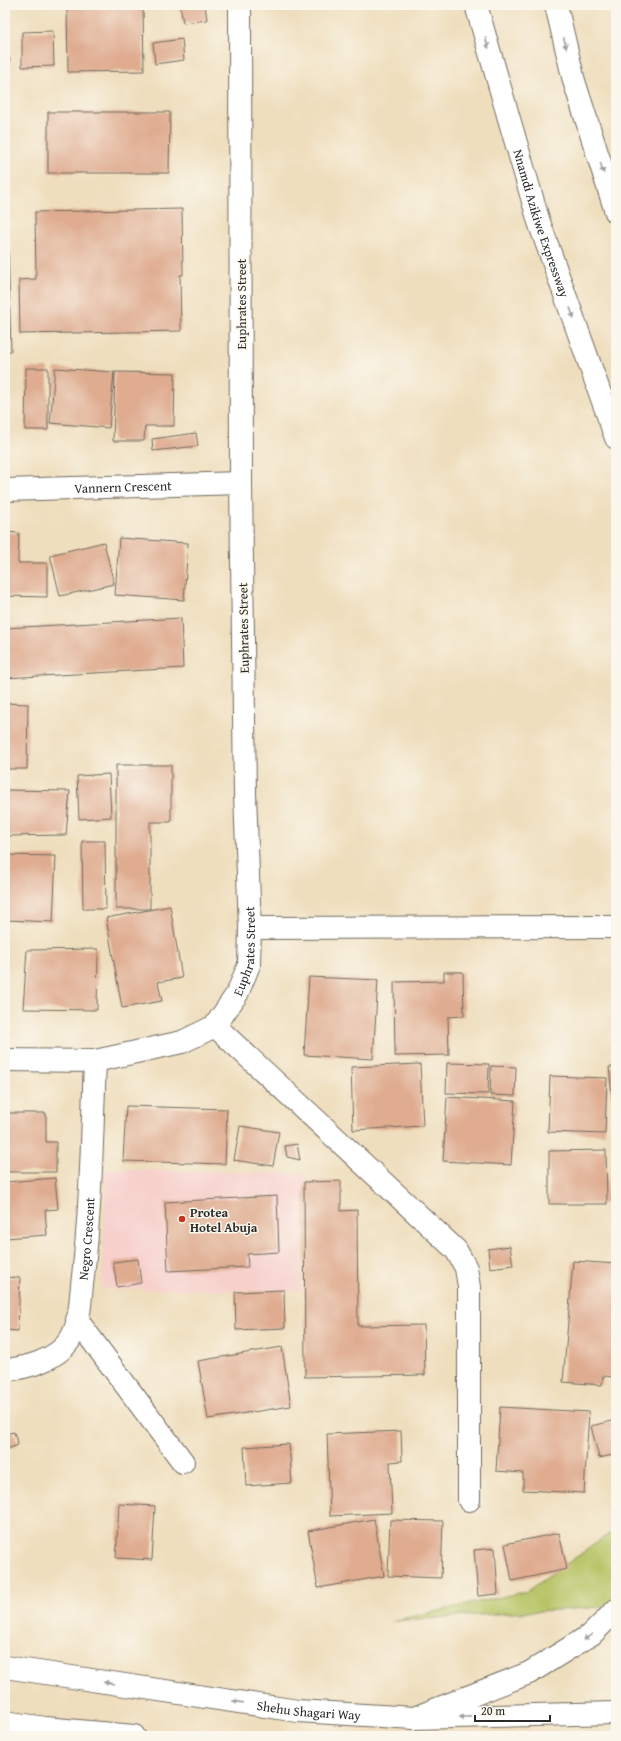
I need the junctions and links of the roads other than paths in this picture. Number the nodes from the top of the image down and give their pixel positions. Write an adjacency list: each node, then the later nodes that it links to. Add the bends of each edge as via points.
1 (240, 5): 6 (main road, Euphrates Street)
2 (556, 5): 4 (main road, one-way to 4, via 574,81)
3 (478, 8): 5 (main road, Nnamdi Azikiwe Expressway, one-way to 5, via 539,222)
4 (616, 212)
5 (616, 438)
6 (241, 483): 7 (main road, Vannern Crescent); 9 (main road, Euphrates Street, via 245,794)
7 (5, 490)
8 (616, 927): 9 (main road)
9 (250, 928): 10 (main road, Euphrates Street, via 249,965 237,994)
10 (215, 1026): 12 (main road, Euphrates Street, via 182,1042); 16 (main road, via 456,1250 466,1268 469,1287)
11 (5, 1060): 12 (main road, Euphrates Street)
12 (95, 1061): 13 (main road, Negro Crescent, via 87,1242)
13 (77, 1320): 14 (main road, Negro Crescent, via 69,1341 51,1358 19,1369); 15 (main road)
14 (5, 1370)
15 (183, 1462)
16 (469, 1500)
17 (616, 1610): 20 (main road, one-way to 20, via 592,1634 529,1673)
18 (5, 1667): 20 (main road, Shehu Shagari Way, one-way to 18, via 298,1711)
19 (616, 1713): 20 (main road, Shehu Shagari Way, one-way to 20)
20 (414, 1718)
21 (5, 1722): 22 (main road)
22 (134, 1736)

